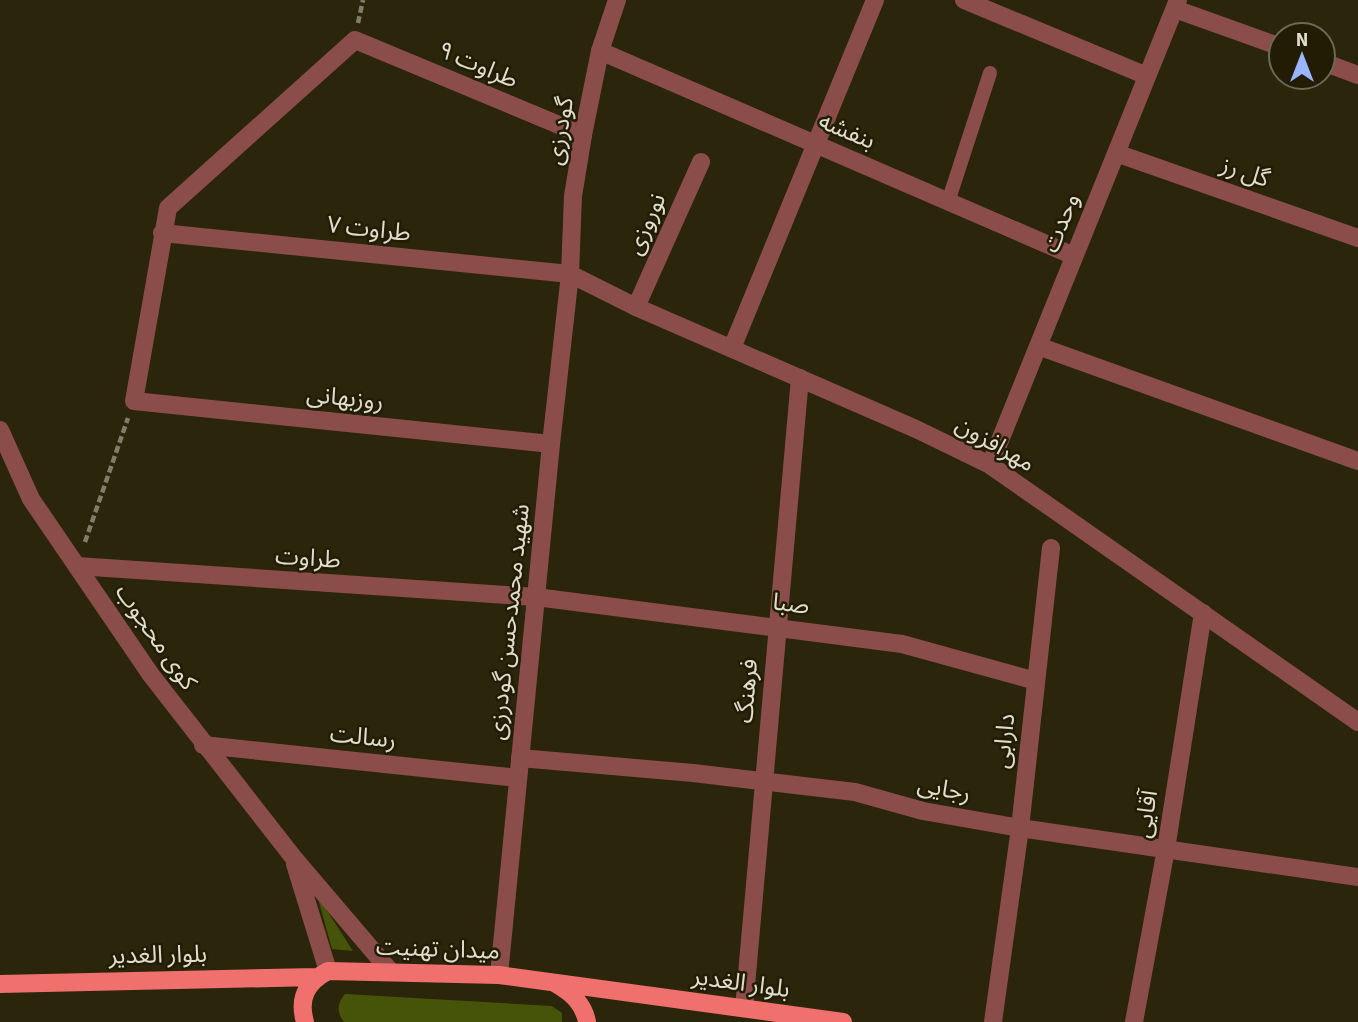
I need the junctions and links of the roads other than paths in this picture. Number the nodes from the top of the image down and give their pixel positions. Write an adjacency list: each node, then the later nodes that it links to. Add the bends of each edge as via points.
1 (617, 0): 6 (street, گودرزی)
2 (875, 0): 12 (street)
3 (976, 2): 10 (street)
4 (1176, 4): 5 (street); 10 (street, وحدت)
5 (1267, 41)
6 (600, 51): 11 (street, گودرزی); 12 (street, بنفشه)
7 (1337, 67): 9 (street)
8 (990, 73): 15 (lane)
9 (1358, 75)
10 (1147, 76): 13 (street, وحدت)
11 (583, 135): 16 (street, طراوت ۹, via 355,40 168,208); 19 (street, گودرزی, via 573,196)
12 (816, 144): 15 (street, بنفشه); 22 (street)
13 (1116, 153): 17 (street, گل رز); 18 (street, وحدت)
14 (701, 162): 20 (street, نوروزی)
15 (948, 202): 18 (street, بنفشه)
16 (162, 233): 19 (street, طراوت ۷); 25 (street, روزبهانی, via 134,401)
17 (1358, 238)
18 (1074, 256): 21 (street, وحدت)
19 (570, 274): 20 (street, مهرافزون); 25 (street, شهید محمدحسن گودرزی)
20 (636, 306): 22 (street, مهرافزون)
21 (1038, 346): 26 (street); 27 (street, وحدت)
22 (732, 348): 23 (street, مهرافزون)
23 (800, 378): 27 (street, مهرافزون); 32 (street, فرهنگ)
24 (0, 430): 29 (street, کوی محجوب, via 32,499)
25 (551, 444): 30 (street, شهید محمدحسن گودرزی)
26 (1358, 461)
27 (990, 465): 31 (street, مهرافزون)
28 (1051, 548): 33 (street, دارابی)
29 (77, 566): 30 (street, طراوت); 35 (street, کوی محجوب)
30 (536, 597): 32 (street, صبا); 36 (street, شهید محمدحسن گودرزی)
31 (1203, 613): 34 (street, مهرافزون); 40 (street, آقایی)
32 (778, 627): 33 (street, صبا, via 902,644); 38 (street, فرهنگ)
33 (1035, 681): 39 (street, دارابی)
34 (1358, 722)
35 (203, 745): 37 (street, رسالت); 41 (street, کوی محجوب)
36 (520, 758): 37 (street, شهید محمدحسن گودرزی); 38 (street, رجایی)
37 (518, 778): 45 (street, شهید محمدحسن گودرزی)
38 (764, 782): 39 (street, رجایی, via 855,792 923,811); 48 (street, فرهنگ)
39 (1020, 828): 40 (street, رجایی); 52 (street, دارابی)
40 (1166, 849): 42 (street, رجایی); 53 (street, آقایی)
41 (293, 857): 43 (street, کوی محجوب); 44 (street)
42 (1358, 877)
43 (391, 972): 44 (main road, میدان تهنیت); 45 (main road, میدان تهنیت)
44 (322, 974): 47 (main road, بلوار الغدیر); 49 (main road, via 310,983 303,998)
45 (499, 975): 46 (main road, میدان تهنیت)
46 (550, 981): 48 (main road, بلوار الغدیر); 50 (main road, میدان تهنیت, via 576,998)
47 (0, 984)
48 (744, 1008): 51 (main road, بلوار الغدیر)
49 (305, 1022)
50 (587, 1022)
51 (843, 1022)
52 (993, 1022)
53 (1134, 1022)

